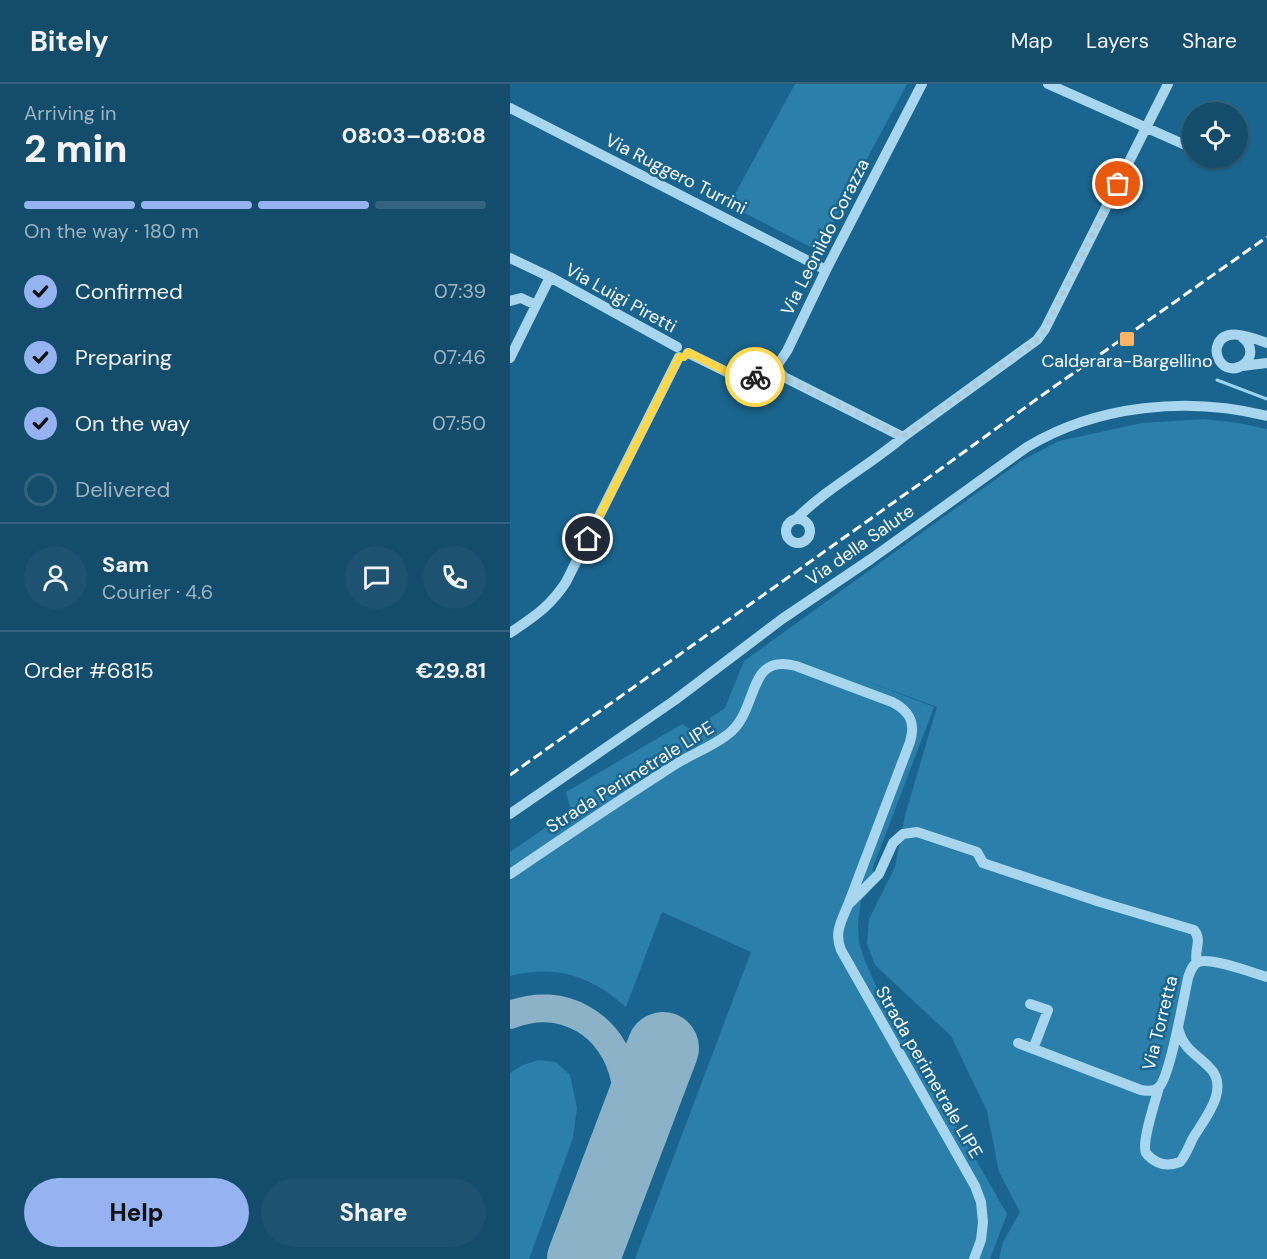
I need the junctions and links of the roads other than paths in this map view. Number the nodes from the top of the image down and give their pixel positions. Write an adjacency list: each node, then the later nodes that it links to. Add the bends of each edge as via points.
1 (922, 84): 8 (street, Via Leonildo Corazza)
2 (1048, 84): 5 (street)
3 (1168, 84): 5 (street)
4 (510, 108): 8 (street, Via Ruggero Turrini)
5 (1146, 127): 6 (street); 22 (street, via 1037,340)
6 (1182, 143)
7 (510, 258): 9 (street, Via Luigi Piretti)
8 (826, 270): 20 (street, Via Leonildo Corazza)
9 (550, 277): 11 (street, Via Luigi Piretti); 14 (street, Via Luigi Piretti)
10 (510, 301): 11 (street, via 521,298)
11 (536, 305): 16 (street, Via Luigi Piretti)
12 (1242, 337): 13 (street); 15 (street, via 1250,345); 19 (street, via 1226,336 1216,348 1221,364)
13 (1267, 344): 15 (street)
14 (677, 353): 17 (street, Via Luigi Piretti); 17 (street, via 687,360); 24 (street, via 566,582 543,610)
15 (1250, 355): 19 (street)
16 (510, 358)
17 (703, 359): 20 (street, Via Luigi Piretti, via 737,377 758,377)
18 (1267, 363): 19 (street)
19 (1242, 366)
20 (776, 367): 22 (street, via 784,377)
21 (1267, 416): 25 (street, Via della Salute, via 1242,410 1163,406 1092,419 1041,439)
22 (903, 437): 23 (street)
23 (796, 519)
24 (510, 633)
25 (510, 814)
26 (510, 874): 27 (street, Strada Perimetrale LIPE, via 612,804 730,733 742,720 762,672 783,663 892,702 905,710 911,721 910,742)
27 (848, 905): 28 (street, via 879,874 893,843 903,834 917,832 978,852 983,863 1194,930 1199,940); 35 (street, Strada perimetrale LIPE, via 837,937 841,951 978,1194 983,1222)
28 (1197, 963): 29 (street, Via Torretta, via 1205,961); 31 (street, Via Torretta, via 1188,978)
29 (1267, 977)
30 (1030, 1004): 33 (street, via 1048,1010)
31 (1178, 1028): 34 (street, Via Torretta); 34 (street, via 1187,1047 1216,1075 1218,1091 1185,1155 1172,1165 1151,1159 1146,1152 1145,1141)
32 (1018, 1043): 33 (street, Via Torretta)
33 (1033, 1049): 34 (street, Via Torretta, via 1141,1090)
34 (1159, 1087)
35 (974, 1259)

